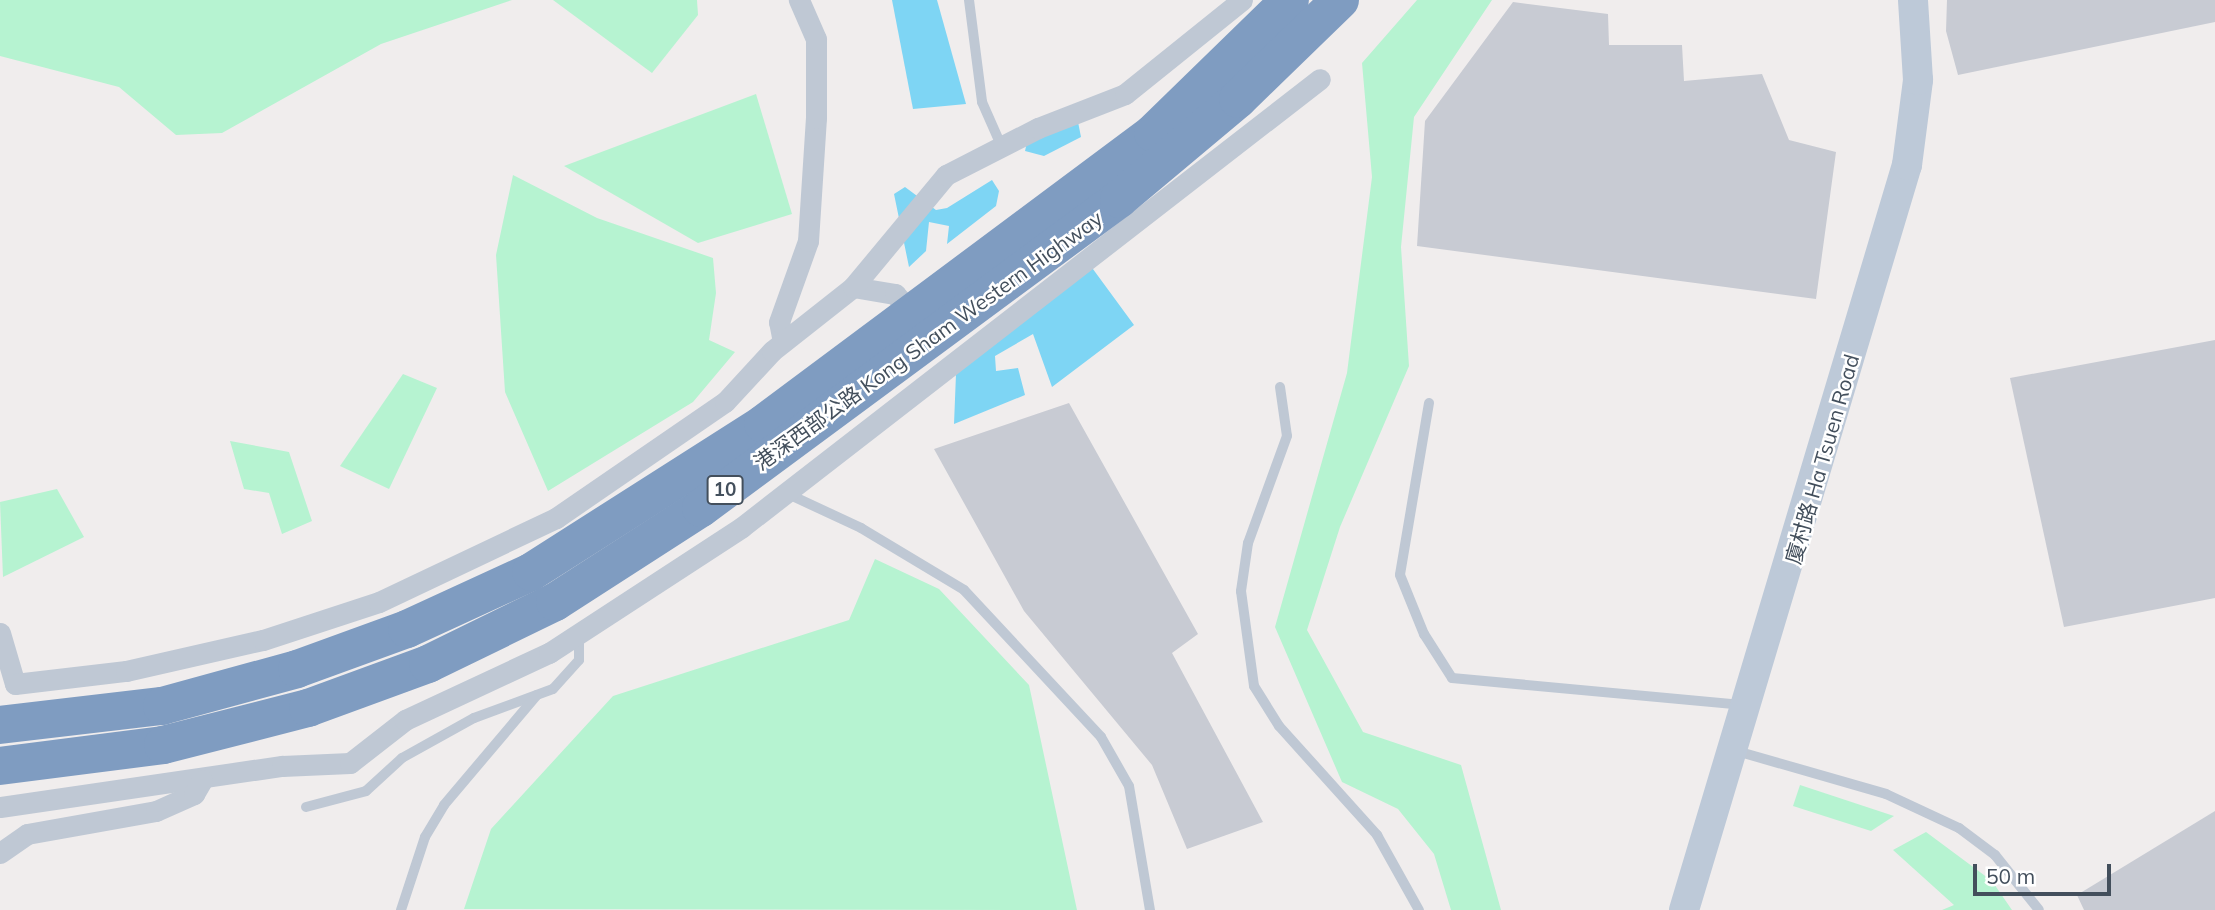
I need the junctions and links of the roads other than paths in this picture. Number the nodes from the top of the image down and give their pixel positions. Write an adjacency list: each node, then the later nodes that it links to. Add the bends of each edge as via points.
1 (799, 0): 11 (street, via 816,38 816,118 808,241 779,322)
2 (969, 0): 8 (lane, via 982,102)
3 (1242, 0): 8 (street, via 1125,94)
4 (1340, 0): 22 (highway, 港深西部公路 Kong Sham Western Highway / 10, via 1238,99 1119,199 701,508 555,602 428,664 308,708 163,745)
5 (1913, 0): 19 (street, 廈村路 Ha Tsuen Road, via 1918,80 1907,164)
6 (1287, 17): 10 (lane, via 1171,144); 20 (highway, 港深西部公路 Kong Sham Western Highway / 10, via 1153,133 763,424 531,572 407,629 297,669 162,706)
7 (1320, 79): 12 (street)
8 (1001, 145): 9 (street, via 946,175)
9 (853, 286): 10 (street, via 895,293); 11 (street)
10 (928, 331): 12 (street)
11 (782, 342): 16 (street, via 725,401 556,518 379,602 250,643 126,671 15,684)
12 (942, 368): 15 (street)
13 (1280, 387): 29 (lane, via 1287,436 1248,542 1241,591 1254,686 1279,726 1377,835)
14 (1429, 403): 19 (lane, via 1400,575 1424,634 1452,678)
15 (786, 493): 17 (street); 28 (lane, via 861,528 964,590 1101,737 1129,786)
16 (0, 633)
17 (579, 634): 18 (lane, via 571,675); 23 (street, via 405,720 350,763 282,766)
18 (537, 695): 25 (lane, via 506,702 402,758 366,791); 27 (lane, via 444,804 425,837)
19 (1747, 706): 21 (street, 廈村路 Ha Tsuen Road)
20 (0, 725)
21 (1733, 750): 30 (street, 廈村路 Ha Tsuen Road); 31 (lane, via 1886,794 1959,828 1995,855)
22 (0, 766)
23 (202, 780): 24 (street); 26 (street, via 194,794 156,811 27,834)
24 (0, 807)
25 (306, 807)
26 (0, 853)
27 (401, 910)
28 (1150, 910)
29 (1419, 910)
30 (1684, 910)
31 (2039, 910)

